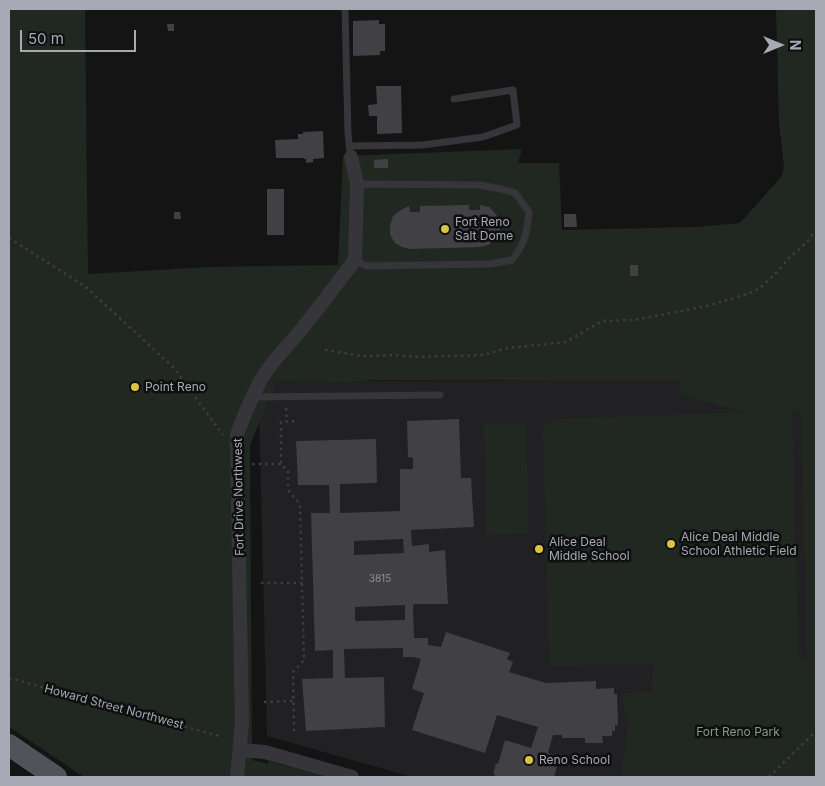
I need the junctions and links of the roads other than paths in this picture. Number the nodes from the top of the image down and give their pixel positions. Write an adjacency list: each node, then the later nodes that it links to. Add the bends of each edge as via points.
1 (345, 9): 3 (lane)
2 (454, 98): 3 (lane, via 513,90 517,125 483,137)
3 (350, 152): 4 (street)
4 (357, 184): 5 (street); 5 (lane, via 479,185 515,194 529,212 521,248 512,260 489,264 366,266)
5 (355, 260): 7 (street, Fort Drive Northwest, via 274,361)
6 (440, 395): 7 (lane)
7 (252, 397): 9 (street, Fort Drive Northwest, via 237,434)
8 (9, 746): 10 (main road)
9 (240, 750): 11 (street, Fort Drive Northwest); 12 (street, via 265,752)
10 (56, 777)
11 (237, 777)
12 (352, 777)

